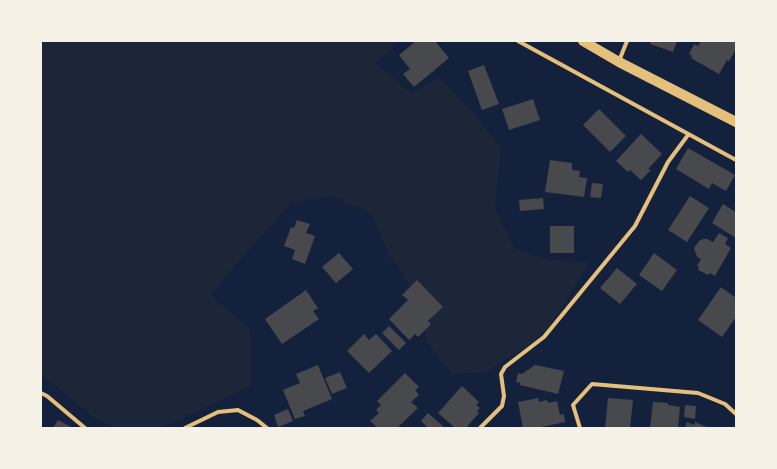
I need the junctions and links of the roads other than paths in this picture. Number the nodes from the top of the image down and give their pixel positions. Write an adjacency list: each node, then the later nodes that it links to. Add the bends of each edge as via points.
1 (518, 41): 6 (street)
2 (583, 41): 4 (main road)
3 (626, 41): 4 (street)
4 (619, 62): 5 (main road)
5 (736, 122)
6 (688, 135): 7 (street); 13 (street, via 668,162 635,226 544,337 505,367 501,374 504,396 502,406)
7 (736, 160)
8 (41, 393): 10 (street)
9 (736, 414): 14 (street, via 725,404 698,393 592,384 573,405)
10 (85, 428)
11 (185, 428): 12 (street, via 218,412 238,410)
12 (267, 428)
13 (480, 428)
14 (580, 428)

